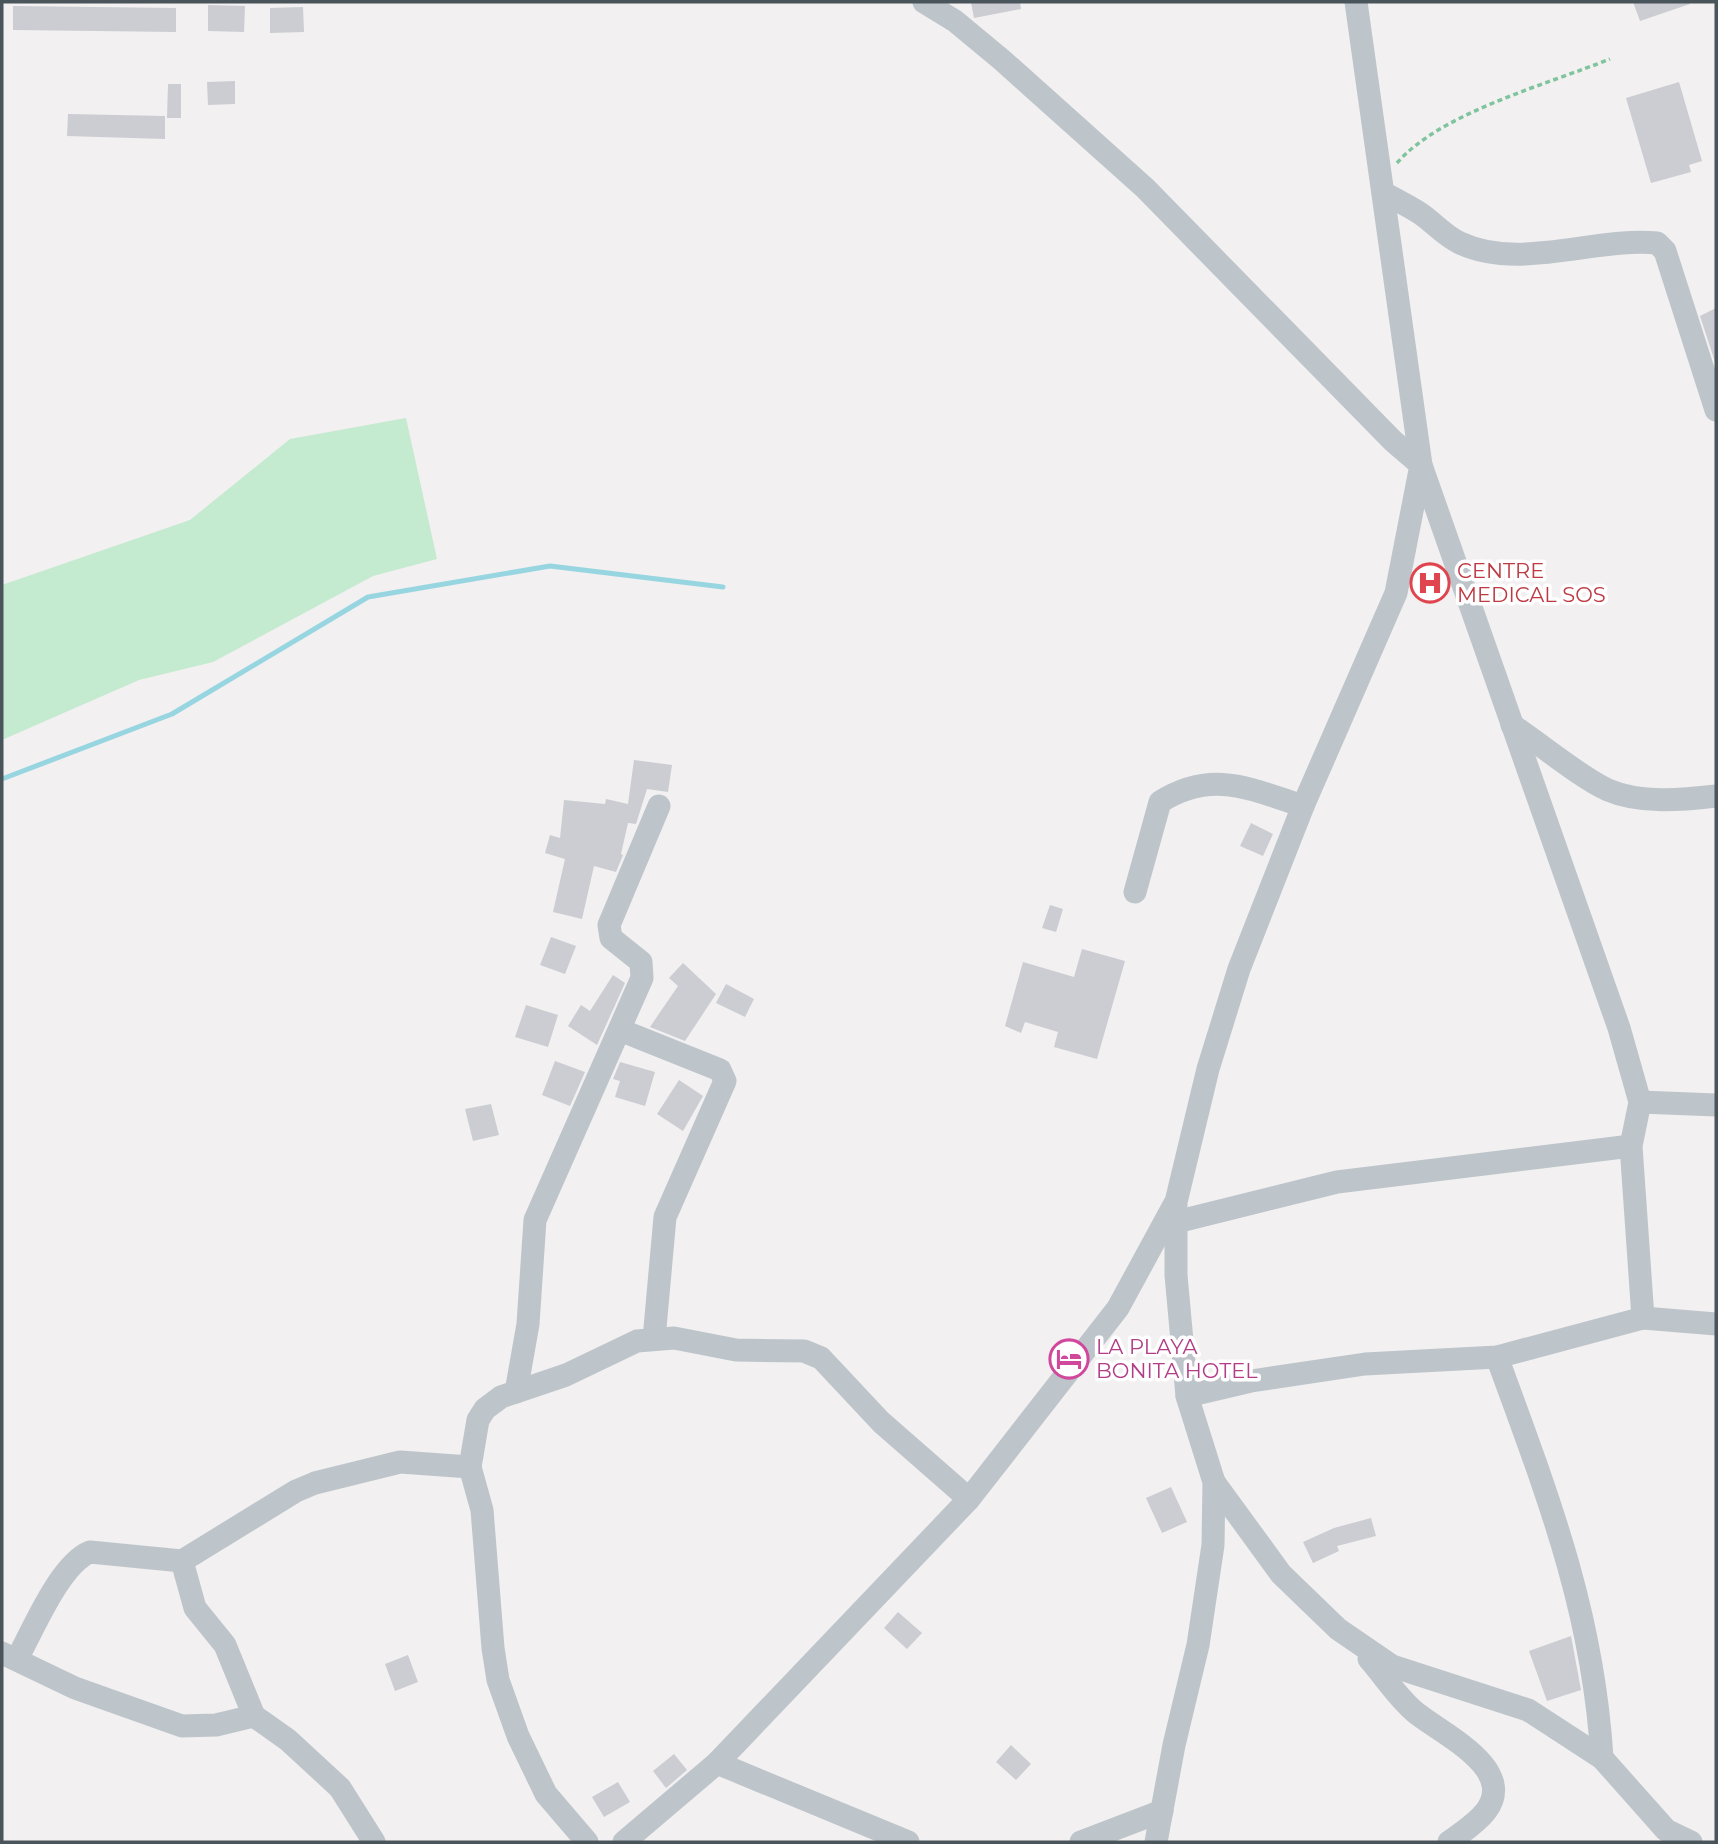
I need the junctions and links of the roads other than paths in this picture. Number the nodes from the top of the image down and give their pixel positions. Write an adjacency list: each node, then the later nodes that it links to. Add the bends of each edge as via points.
1 (925, 2): 5 (street, via 1002,60 1145,188)
2 (1356, 2): 3 (street)
3 (1383, 187): 4 (street, via 1460,243 1477,248 1541,253 1657,243 1665,251); 5 (street)
4 (1716, 410)
5 (1421, 465): 6 (street); 9 (street, via 1395,593)
6 (1512, 725): 7 (street, via 1607,790 1681,800); 12 (street, via 1619,1028)
7 (1716, 796)
8 (659, 806): 11 (street, via 609,925 611,938 641,962 643,970)
9 (1303, 806): 10 (street, via 1230,782 1175,792 1160,802); 15 (street, via 1239,969 1208,1069)
10 (1135, 892)
11 (620, 1030): 18 (street, via 720,1070 725,1082 664,1217); 20 (street, via 535,1220 528,1324)
12 (1640, 1101): 13 (street); 14 (street)
13 (1716, 1105)
14 (1631, 1146): 15 (street, via 1379,1175); 16 (street)
15 (1176, 1212): 21 (street, via 1176,1275); 24 (street, via 1118,1308)
16 (1643, 1318): 17 (street); 19 (street)
17 (1716, 1324)
18 (653, 1339): 20 (street, via 637,1341 566,1375); 24 (street, via 674,1338 736,1350 814,1353 881,1422)
19 (1497, 1357): 21 (street, via 1365,1364); 29 (street, via 1571,1566 1588,1642)
20 (516, 1392): 22 (street, via 493,1403 478,1420)
21 (1187, 1396): 23 (street)
22 (470, 1467): 25 (street, via 400,1462 314,1483); 33 (street, via 482,1510 492,1648 505,1704 546,1794)
23 (1214, 1482): 26 (street, via 1281,1574); 31 (street, via 1207,1598)
24 (969, 1499): 30 (street)
25 (182, 1561): 27 (street, via 82,1555 68,1568); 28 (street, via 195,1608 225,1645)
26 (1351, 1638): 29 (street, via 1392,1666 1528,1710); 38 (street, via 1414,1711 1473,1753 1488,1771 1492,1792 1488,1809)
27 (9, 1656): 28 (street, via 75,1688 182,1726 216,1725)
28 (254, 1716): 32 (street, via 340,1788)
29 (1602, 1758): 39 (street, via 1666,1830)
30 (717, 1763): 34 (street); 35 (street)
31 (1162, 1811): 36 (street); 37 (street)
32 (374, 1842)
33 (587, 1842)
34 (624, 1842)
35 (908, 1842)
36 (1081, 1842)
37 (1156, 1842)
38 (1448, 1842)
39 (1691, 1842)

